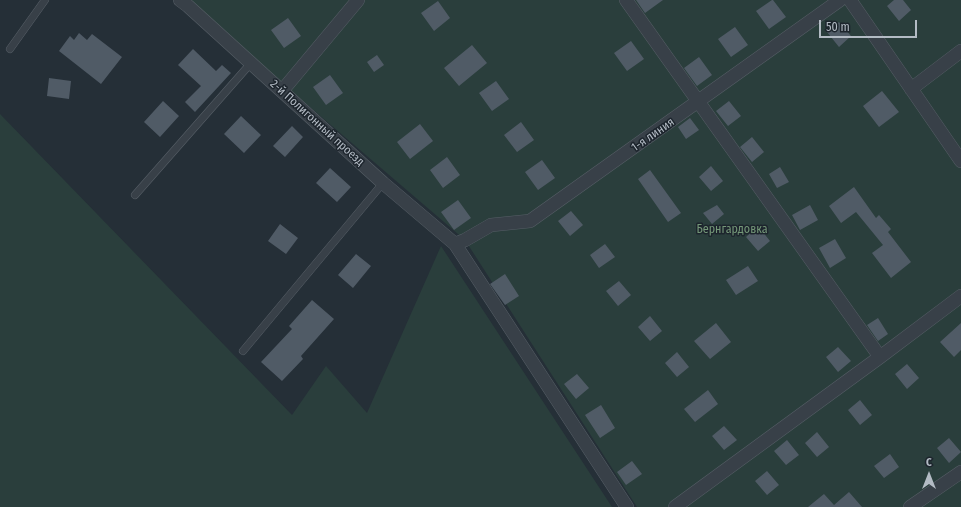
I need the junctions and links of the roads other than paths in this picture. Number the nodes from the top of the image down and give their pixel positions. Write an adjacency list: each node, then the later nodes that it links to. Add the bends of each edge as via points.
1 (45, 0): 7 (lane)
2 (180, 0): 9 (street, 2-й Полигонный проезд)
3 (358, 0): 11 (street)
4 (626, 0): 12 (street)
5 (840, 0): 12 (street, 1-я линия)
6 (850, 0): 10 (street)
7 (10, 49)
8 (961, 51): 10 (street)
9 (251, 63): 11 (street, 2-й Полигонный проезд); 15 (lane)
10 (911, 89): 13 (street)
11 (282, 91): 14 (street, 2-й Полигонный проезд)
12 (698, 102): 16 (street, 1-я линия, via 530,221 491,225); 19 (street)
13 (961, 161)
14 (383, 183): 16 (street, 2-й Полигонный проезд); 18 (lane)
15 (135, 195)
16 (455, 244): 21 (street, 2-й Полигонный проезд)
17 (961, 296): 19 (street)
18 (243, 351)
19 (880, 357): 22 (street)
20 (961, 472): 23 (street)
21 (628, 507)
22 (675, 507)
23 (910, 507)

